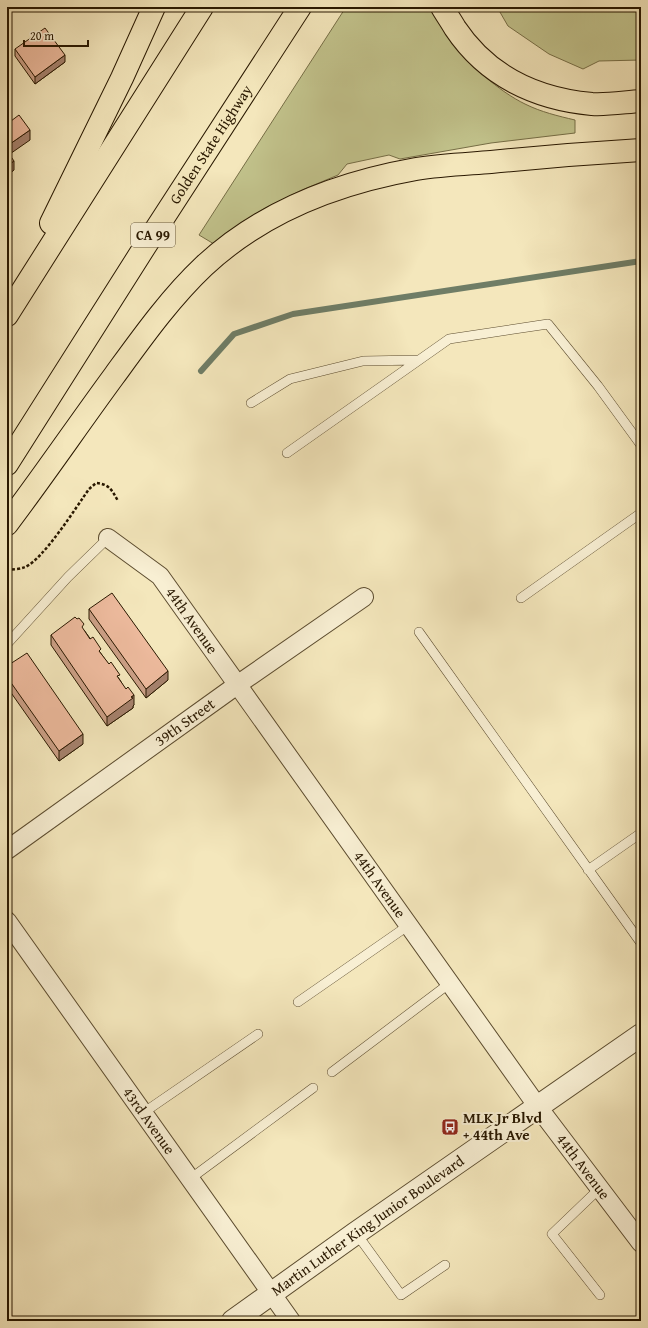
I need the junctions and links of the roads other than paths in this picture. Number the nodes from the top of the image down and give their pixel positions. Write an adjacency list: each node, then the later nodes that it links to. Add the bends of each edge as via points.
1 (154, 7): 7 (highway)
2 (202, 7): 7 (highway)
3 (300, 7): 12 (highway, Golden State Highway / CA 99)
4 (442, 7): 5 (highway, via 463,40 479,57 506,78 537,93 560,100 594,104)
5 (641, 101)
6 (641, 150): 14 (highway, via 411,170 318,194 256,226 203,267 179,292 147,331)
7 (7, 314)
8 (418, 360): 9 (lane, via 363,361 290,379); 10 (lane, via 449,339 548,324); 11 (lane)
9 (251, 403)
10 (641, 445)
11 (287, 452)
12 (7, 464)
13 (641, 513): 17 (lane)
14 (7, 524)
15 (108, 538): 19 (lane, via 68,577); 20 (street, 44th Avenue, via 160,576)
16 (364, 597): 20 (street, 39th Street)
17 (521, 598)
18 (419, 632): 23 (lane)
19 (7, 644)
20 (237, 685): 22 (street, 39th Street); 25 (street, 44th Avenue)
21 (641, 833): 23 (lane)
22 (7, 850)
23 (588, 870): 26 (lane)
24 (7, 921): 34 (street, 43rd Avenue)
25 (409, 925): 27 (street, 44th Avenue); 28 (lane)
26 (641, 943)
27 (450, 983): 31 (lane); 33 (street, 44th Avenue)
28 (298, 1002)
29 (258, 1034): 34 (lane)
30 (641, 1035): 33 (street, Martin Luther King Junior Boulevard)
31 (332, 1072)
32 (313, 1088): 35 (lane)
33 (538, 1107): 36 (street, 44th Avenue); 37 (street, Martin Luther King Junior Boulevard)
34 (143, 1113): 35 (street, 43rd Avenue)
35 (190, 1179): 40 (street, 43rd Avenue)
36 (600, 1188): 38 (street, 44th Avenue); 41 (lane, via 552,1234)
37 (356, 1233): 39 (lane, via 401,1295); 40 (street, Martin Luther King Junior Boulevard)
38 (641, 1243)
39 (444, 1265)
40 (271, 1294): 42 (street, Martin Luther King Junior Boulevard); 43 (street, 43rd Avenue)
41 (600, 1295)
42 (233, 1321)
43 (291, 1321)

